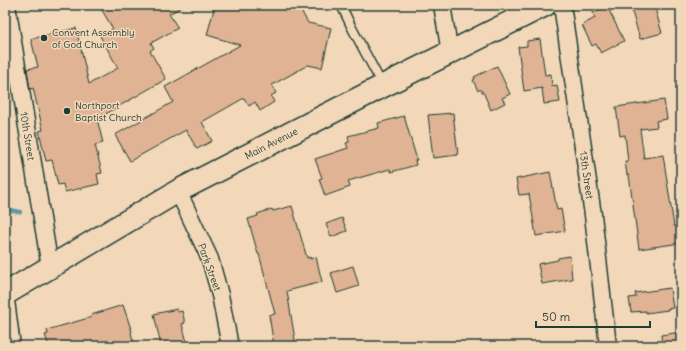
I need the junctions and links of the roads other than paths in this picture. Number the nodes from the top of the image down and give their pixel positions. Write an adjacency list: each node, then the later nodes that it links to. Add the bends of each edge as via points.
1 (7, 5): 9 (street, 10th Street)
2 (341, 5): 7 (lane)
3 (442, 5): 6 (street)
4 (545, 5): 6 (main road, Main Avenue)
5 (562, 5): 13 (street, 13th Street, via 593,215)
6 (450, 53): 7 (main road, Main Avenue)
7 (383, 86): 8 (main road, Main Avenue)
8 (178, 191): 9 (main road, Main Avenue); 12 (street, Park Street, via 210,260)
9 (50, 267): 10 (main road, Main Avenue)
10 (5, 293): 11 (street)
11 (12, 346)
12 (230, 346)
13 (608, 346)

